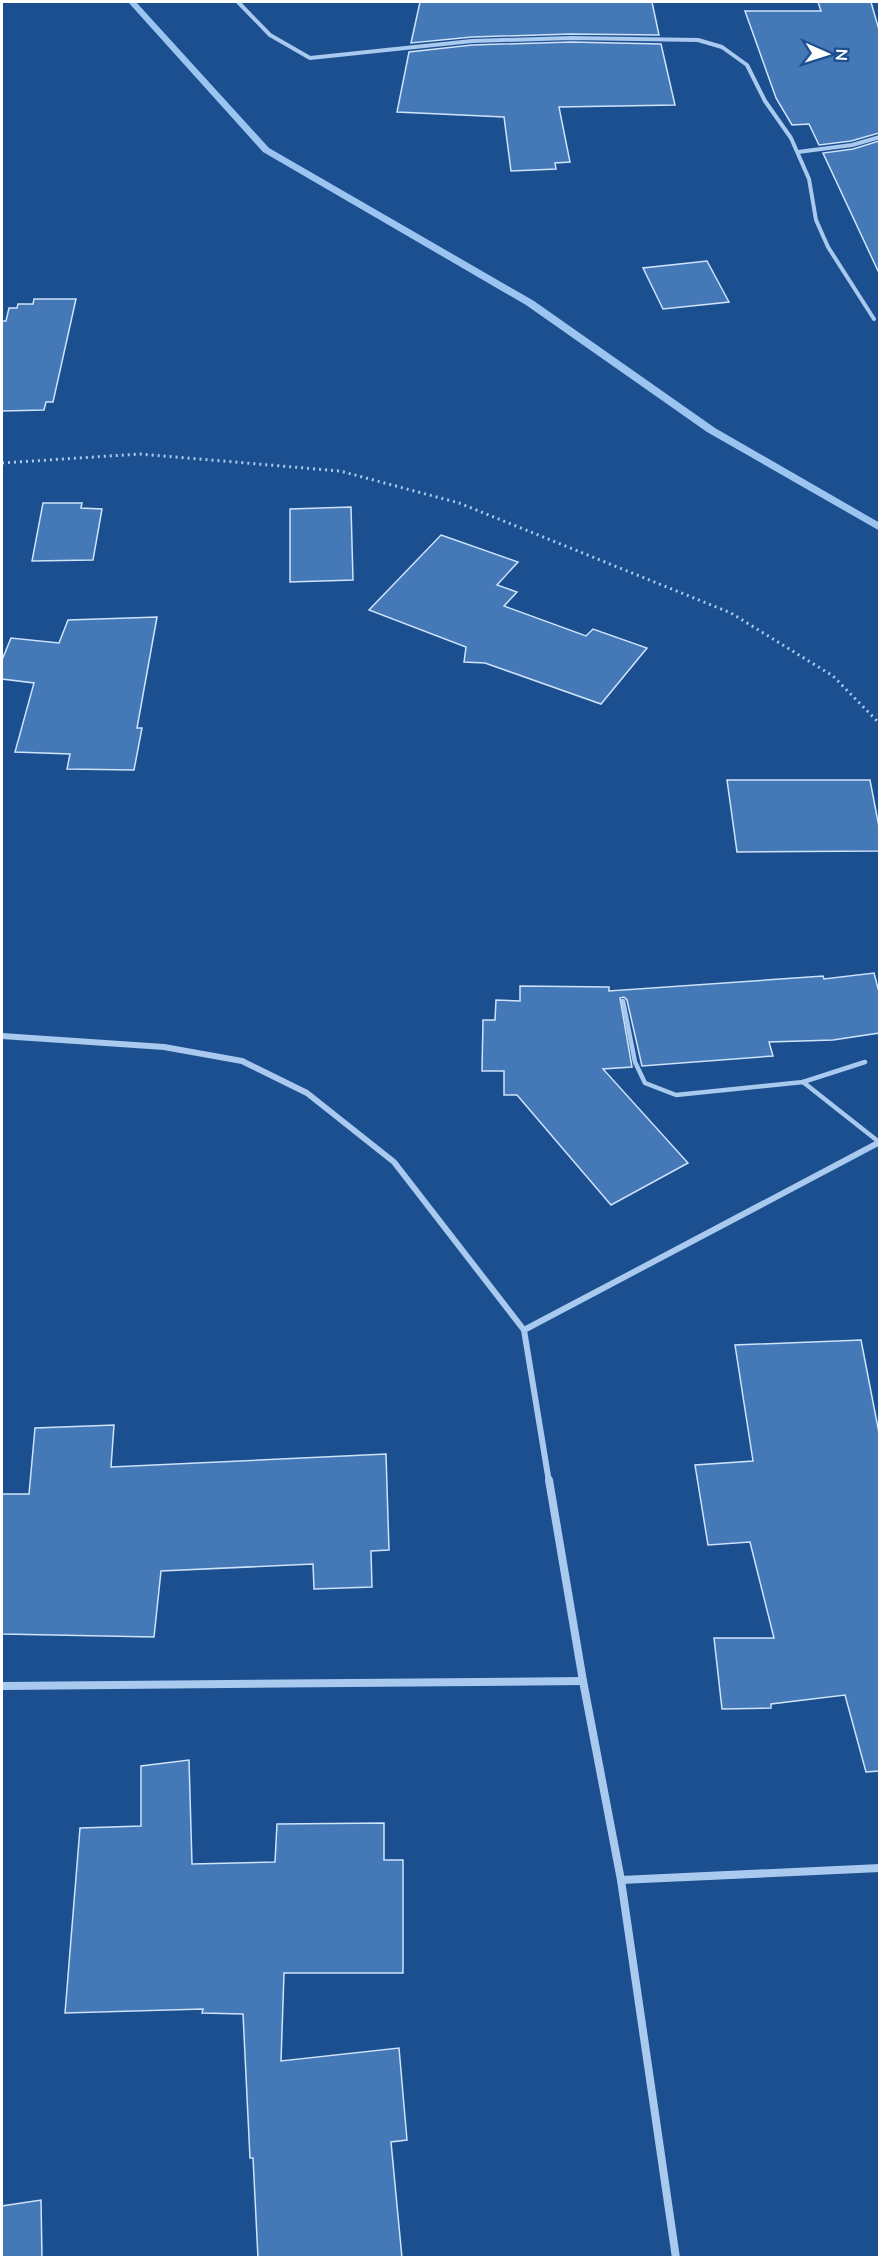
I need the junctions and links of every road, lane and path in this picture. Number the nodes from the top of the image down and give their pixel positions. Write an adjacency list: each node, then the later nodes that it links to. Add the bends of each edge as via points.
1 (238, 2): 3 (street, via 275,38 310,58 472,41 698,40 722,47 747,65)
2 (879, 137): 3 (street)
3 (798, 152): 4 (street, via 809,179 816,220 828,247)
4 (874, 319)
5 (2, 462): 6 (path, via 140,454 340,471 459,503 731,612 833,676)
6 (879, 724)
7 (623, 1001): 10 (lane, via 635,1062 645,1083 676,1095)
8 (2, 1036): 12 (street, via 164,1047 242,1060 307,1093 394,1162)
9 (865, 1062): 10 (lane)
10 (804, 1082): 11 (lane)
11 (879, 1142): 12 (street)
12 (524, 1330): 13 (street)
13 (584, 1681): 14 (street); 16 (street)
14 (2, 1686)
15 (879, 1868): 16 (street)
16 (621, 1880): 17 (street)
17 (676, 2258)

